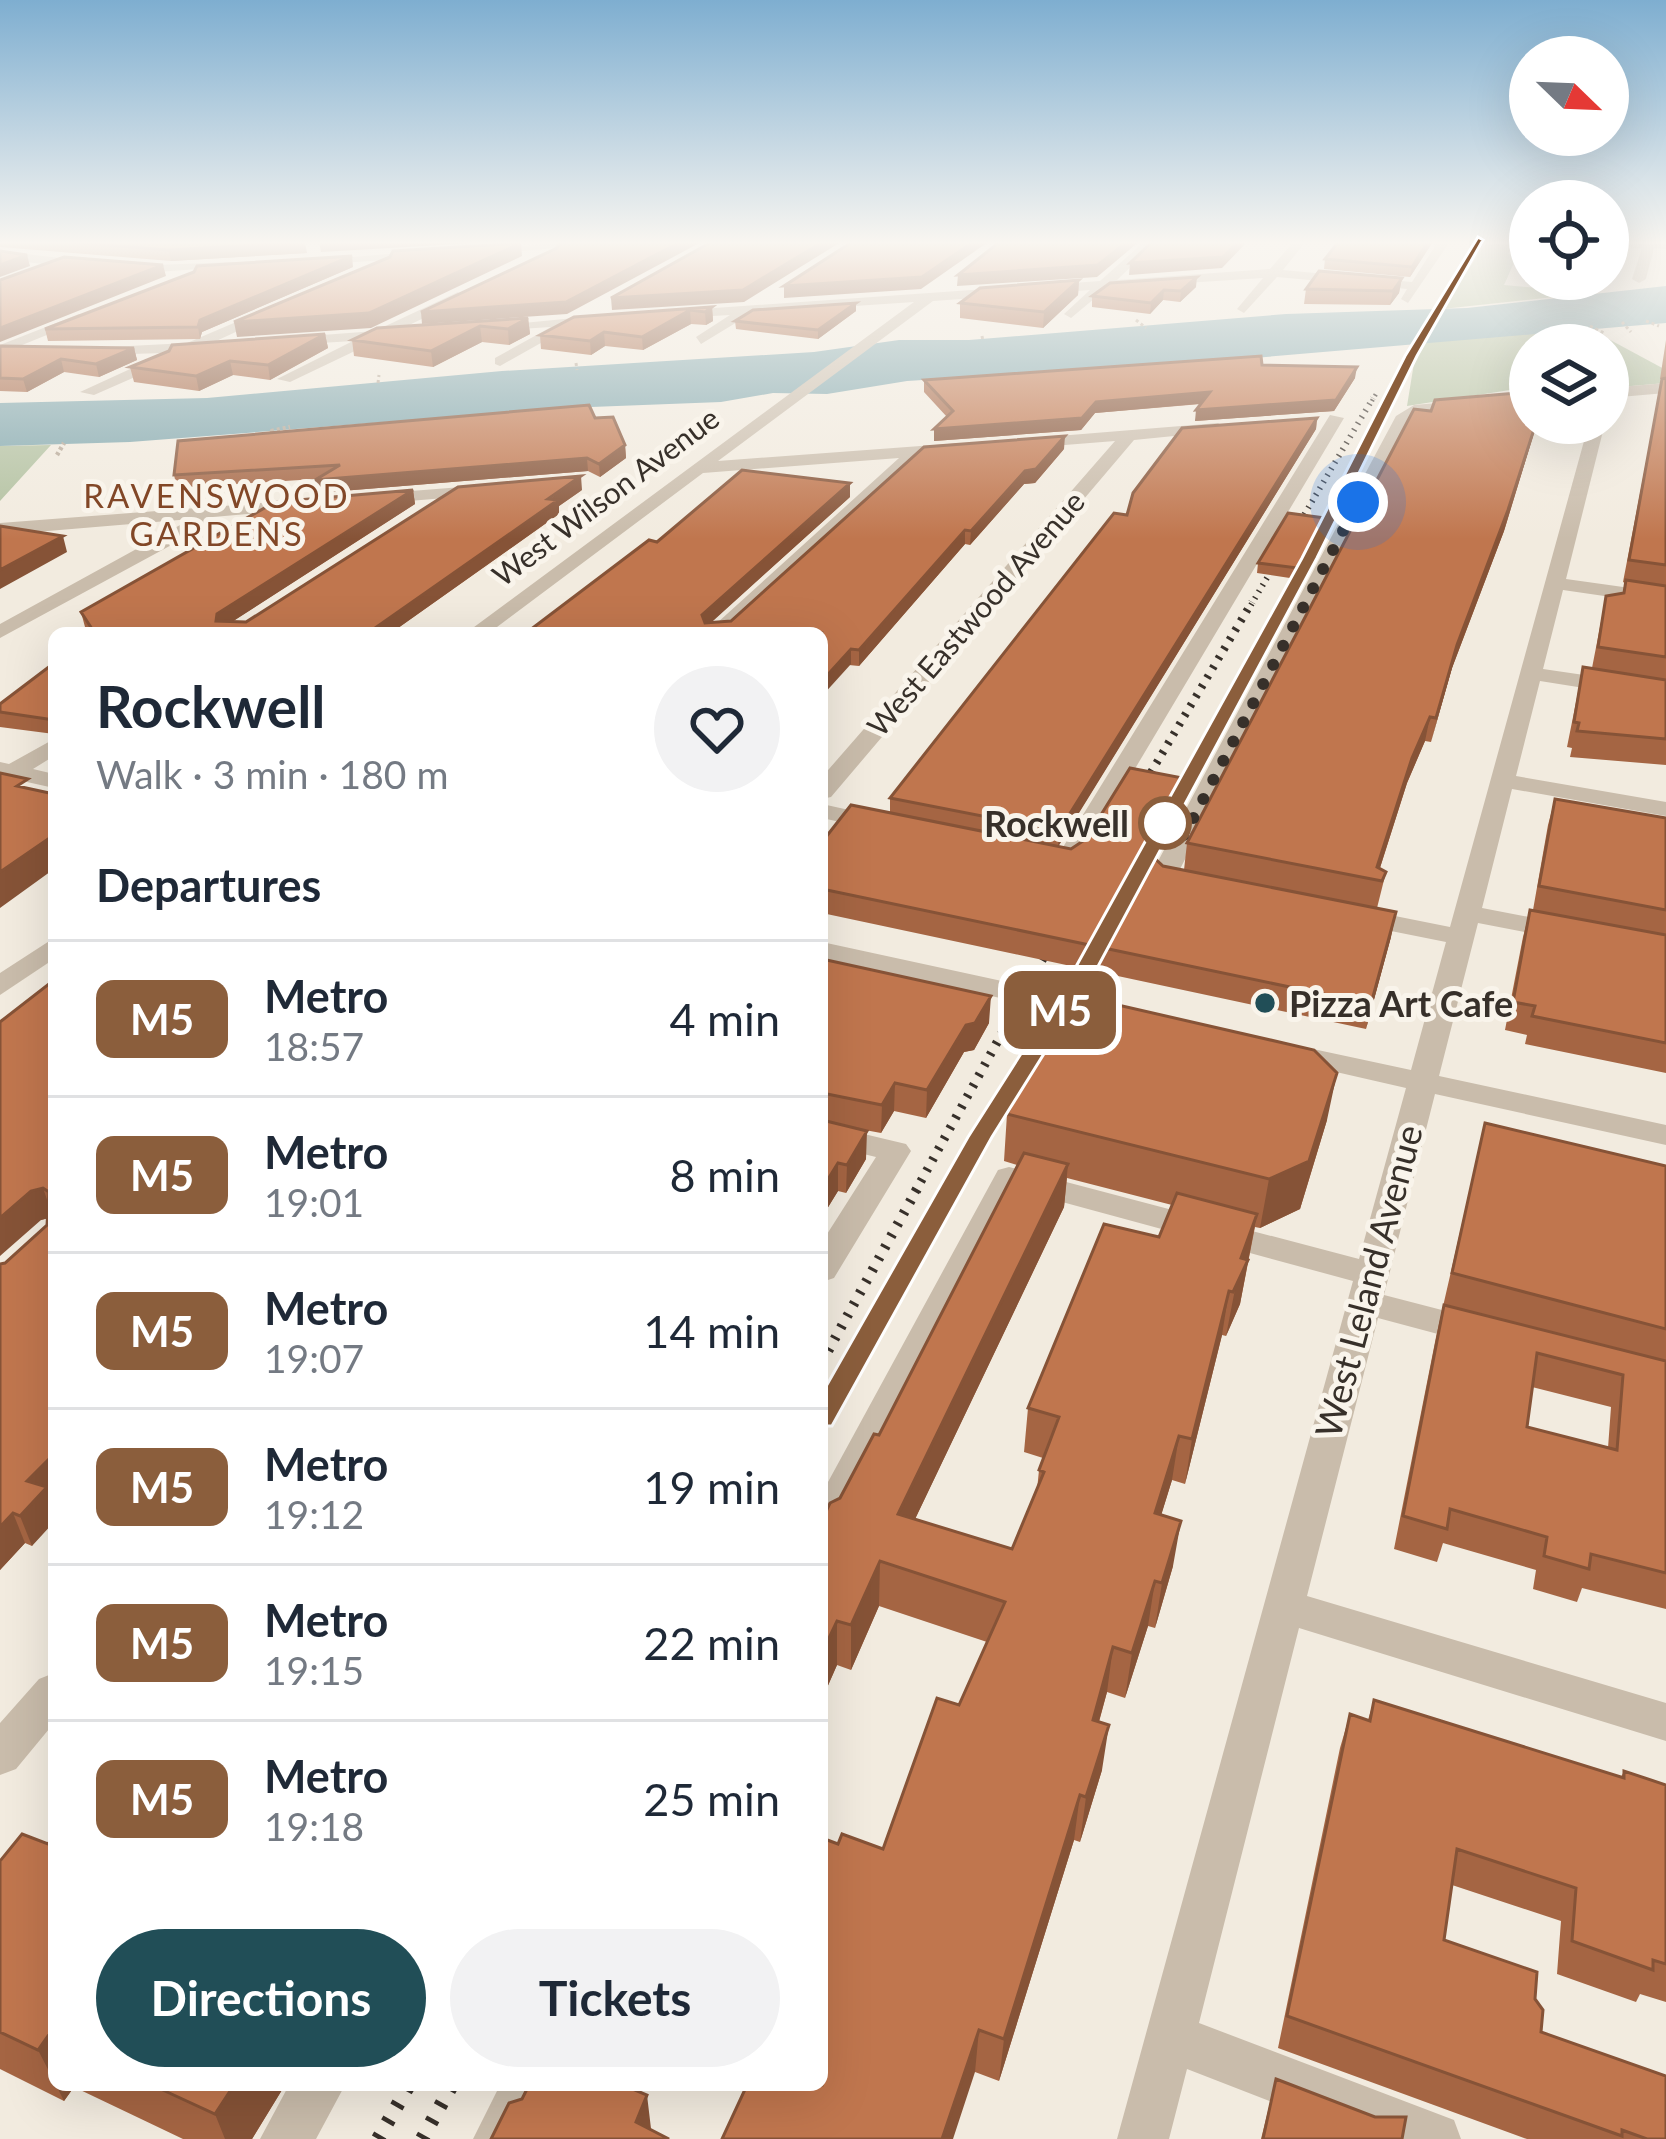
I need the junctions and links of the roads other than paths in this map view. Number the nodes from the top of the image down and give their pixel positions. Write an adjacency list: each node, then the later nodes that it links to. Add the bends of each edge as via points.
1 (26, 340): 10 (street, via 0,350)
2 (208, 340): 9 (street)
3 (302, 340): 7 (street)
4 (368, 340): 13 (street)
5 (539, 340): 12 (street)
6 (870, 340): 25 (street, West Wilson Avenue)
7 (268, 342)
8 (246, 344): 9 (street)
9 (187, 349): 11 (street); 16 (street)
10 (41, 351)
11 (83, 351)
12 (500, 361)
13 (285, 379)
14 (1666, 388): 15 (street)
15 (1629, 391)
16 (88, 392)
17 (1509, 402): 49 (street, via 1414,410 1402,419 1162,878)
18 (1325, 419): 48 (street, via 1067,861)
19 (1244, 426): 20 (street)
20 (1129, 435): 21 (street); 44 (street, West Eastwood Avenue)
21 (1011, 444)
22 (1591, 444): 33 (street, West Leland Avenue)
23 (987, 446): 24 (street)
24 (917, 451): 25 (street); 36 (street)
25 (698, 468): 35 (street, West Wilson Avenue)
26 (499, 488): 27 (street)
27 (454, 493): 28 (street); 31 (street)
28 (360, 500)
29 (313, 504): 30 (street)
30 (218, 512): 32 (street); 37 (street)
31 (415, 518)
32 (0, 530)
33 (1552, 583): 34 (street); 38 (street, West Leland Avenue)
34 (1666, 599)
35 (484, 627)
36 (723, 627)
37 (0, 632)
38 (1529, 673): 39 (street); 43 (street, West Leland Avenue)
39 (1666, 694)
40 (48, 749): 41 (street)
41 (3, 770): 42 (street)
42 (48, 780)
43 (1500, 780): 45 (street); 51 (street, West Leland Avenue)
44 (828, 785)
45 (1666, 809)
46 (828, 813): 47 (street)
47 (904, 828)
48 (1021, 851)
49 (1206, 886)
50 (1339, 913): 51 (street)
51 (1462, 925): 52 (street); 58 (street, West Leland Avenue)
52 (1585, 936)
53 (48, 950): 55 (street)
54 (828, 951): 56 (street)
55 (0, 986)
56 (1126, 1017)
57 (1266, 1047): 58 (street)
58 (1421, 1082): 60 (street); 62 (street, West Leland Avenue)
59 (828, 1135): 61 (street, via 895,1151)
60 (1666, 1135)
61 (828, 1260)
62 (1367, 1288): 63 (street); 64 (street, via 1009,1177); 65 (street, West Leland Avenue)
63 (1505, 1338)
64 (828, 1519)
65 (1283, 1606): 67 (street); 69 (street, West Leland Avenue)
66 (48, 1699): 68 (street)
67 (1666, 1722)
68 (0, 1755)
69 (1170, 2037): 74 (street, West Leland Avenue); 75 (street)
70 (315, 2091): 72 (street)
71 (525, 2091): 73 (street)
72 (286, 2139)
73 (499, 2139)
74 (1143, 2139)
75 (1435, 2139)

